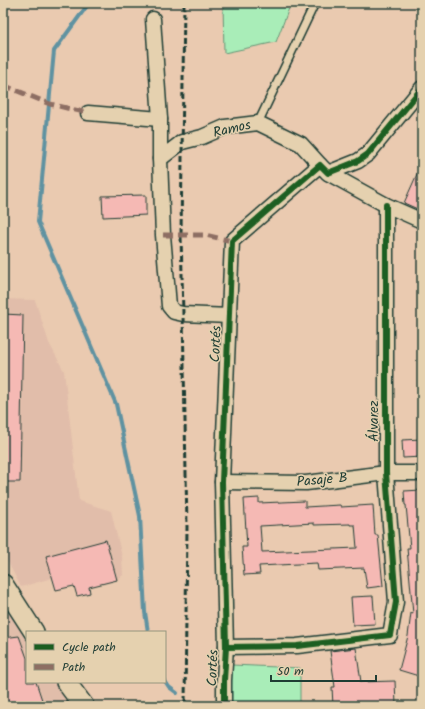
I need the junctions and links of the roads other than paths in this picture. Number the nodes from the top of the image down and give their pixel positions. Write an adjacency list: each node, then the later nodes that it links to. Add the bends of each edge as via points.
1 (315, 3): 6 (lane)
2 (153, 20): 5 (street)
3 (422, 88): 8 (street, Cortés, via 368,154 358,161)
4 (88, 113): 5 (street)
5 (160, 119): 7 (street)
6 (258, 123): 7 (street, Ramos, via 225,127 182,142); 8 (street, Ramos, via 301,144)
7 (160, 159): 11 (street, via 169,306 174,312 183,314)
8 (324, 169): 9 (street, Ramos); 11 (street, Cortés, via 232,241)
9 (386, 205): 10 (street, Ramos); 12 (street, Álvarez)
10 (422, 221)
11 (229, 316): 14 (street, Cortés)
12 (386, 473): 13 (street, Pasaje B); 14 (street, Pasaje B, via 306,483); 17 (street, Álvarez, via 396,602 390,635 298,646)
13 (422, 473)
14 (222, 482): 17 (street, Cortés)
15 (3, 584): 16 (street)
16 (33, 631)
17 (226, 647): 20 (street, Cortés)
18 (67, 683): 19 (street)
19 (84, 706)
20 (224, 706)

